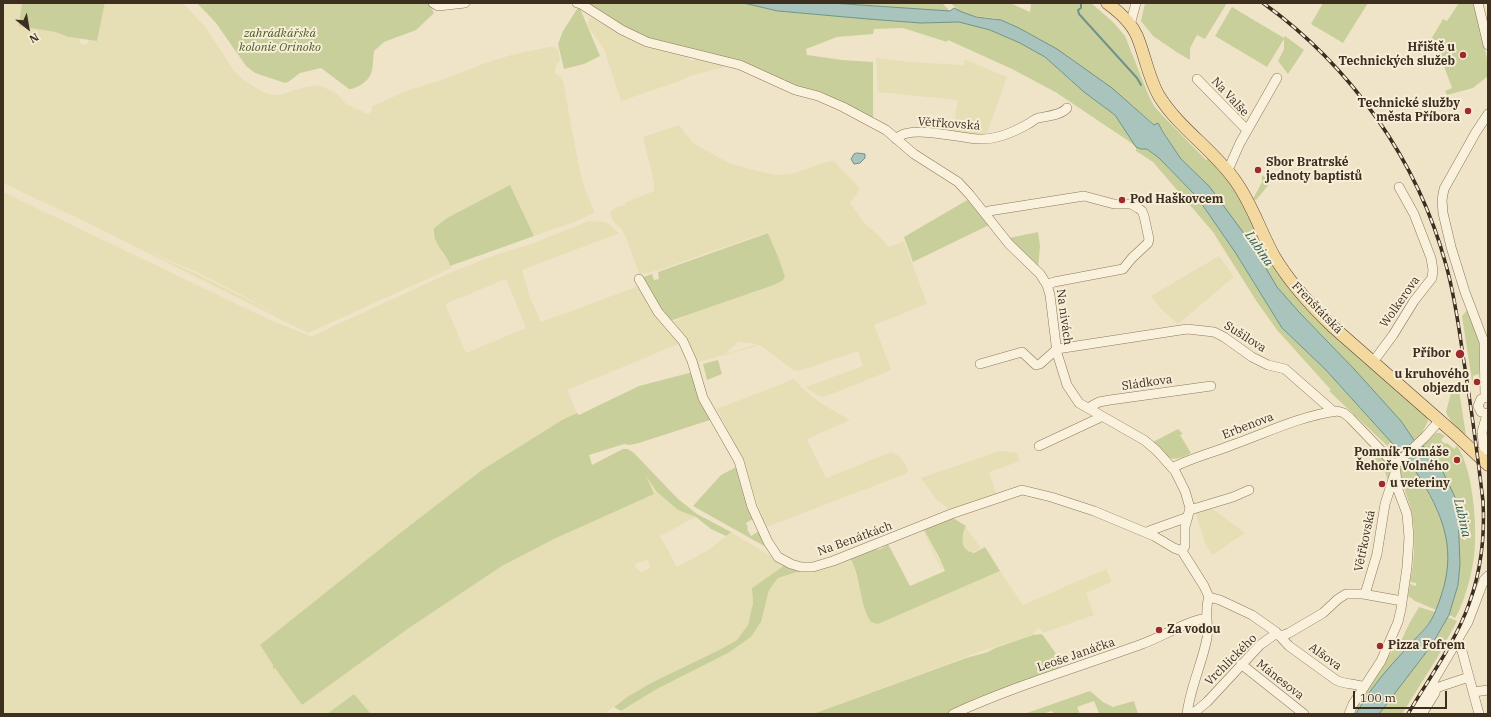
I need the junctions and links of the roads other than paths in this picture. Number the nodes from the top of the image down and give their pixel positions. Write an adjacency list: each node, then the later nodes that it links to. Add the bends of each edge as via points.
1 (433, 3): 2 (street, via 438,6)
2 (465, 3)
3 (577, 3): 15 (street, Na nivách, via 648,42 740,65 795,90 818,96 873,122)
4 (1106, 3): 8 (main road, Frenštátská)
5 (1136, 3): 8 (street)
6 (1478, 3): 7 (street)
7 (1486, 24): 9 (street)
8 (1130, 25): 16 (main road, Frenštátská, via 1137,36 1159,96)
9 (1488, 45)
10 (1277, 78): 14 (street, Na Valše)
11 (1197, 79): 14 (street, Na Valše)
12 (1067, 108): 15 (street, Větřkovská, via 992,138 913,133)
13 (1488, 114): 25 (street, via 1444,189 1442,200 1451,247 1484,342)
14 (1247, 130): 16 (street, Na Valše)
15 (896, 139): 18 (street, Na nivách, via 914,154 958,182)
16 (1228, 170): 22 (main road, Frenštátská, via 1246,197 1274,255 1292,284 1315,310)
17 (1399, 187): 22 (street, Wolkerova, via 1414,214 1428,251 1433,270 1432,278)
18 (985, 213): 20 (street, Na nivách, via 1009,244 1040,274); 20 (street, via 1084,196 1114,204 1131,204 1142,211 1148,243 1123,269)
19 (639, 279): 39 (street, Na Benátkách, via 658,312 683,342 704,398 739,461 752,507 765,535 778,557 790,564 801,568 833,561 951,514 1022,490 1094,511)
20 (1047, 285): 21 (street, Na nivách)
21 (1057, 349): 23 (street, via 1036,366 1022,352); 26 (street, Na nivách, via 1067,385 1079,403); 27 (street, Sušilova, via 1187,329 1218,333 1252,357 1270,366 1285,369)
22 (1373, 362): 30 (main road, Frenštátská)
23 (980, 364)
24 (1211, 386): 26 (street, Sládkova, via 1110,400)
25 (1487, 397): 29 (street, via 1480,401 1478,406 1481,412)
26 (1088, 408): 28 (street, Na nivách)
27 (1334, 412): 33 (street, via 1341,412 1350,418); 34 (street, Erbenova, via 1277,427)
28 (1100, 414): 31 (street, via 1099,418); 34 (street, Na nivách, via 1144,440)
29 (1487, 414): 32 (street, via 1482,432)
30 (1440, 420): 32 (main road, Frenštátská); 33 (street)
31 (1040, 446)
32 (1484, 461)
33 (1397, 465): 36 (street, Větřkovská); 37 (street, via 1398,490)
34 (1172, 468): 38 (street, Na nivách, via 1185,491)
35 (1249, 490): 38 (street)
36 (1388, 493): 37 (street, via 1393,490); 42 (street, Větřkovská, via 1377,554)
37 (1401, 494): 44 (street, via 1407,514 1409,538)
38 (1189, 514): 39 (street); 40 (street, Na nivách, via 1185,527 1185,546)
39 (1148, 533): 40 (street, Na Benátkách)
40 (1182, 550): 43 (street)
41 (1488, 576): 47 (street)
42 (1365, 594): 44 (street, Vrchlického); 46 (street, Vrchlického, via 1346,594 1324,613 1289,633)
43 (1209, 598): 45 (street); 46 (street, via 1220,600 1252,615)
44 (1402, 601): 50 (street, via 1398,622 1381,661)
45 (1207, 618): 54 (street, Leoše Janáčka, via 1144,644 1023,686); 55 (street, via 1207,637 1189,701)
46 (1279, 635): 48 (street, Vrchlického, via 1274,635 1260,645); 50 (street, Alšova, via 1289,646 1336,680)
47 (1455, 645): 49 (street, via 1462,651); 51 (street)
48 (1241, 664): 55 (street, Vrchlického, via 1196,711); 56 (street, Mánesova)
49 (1469, 676): 51 (street); 53 (street)
50 (1364, 687): 57 (street)
51 (1433, 687): 58 (street); 59 (street, via 1435,693)
52 (1488, 690): 53 (street)
53 (1474, 692): 60 (street)
54 (953, 714)
55 (1188, 714)
56 (1304, 714)
57 (1348, 714)
58 (1414, 714)
59 (1422, 714)
60 (1479, 714)

